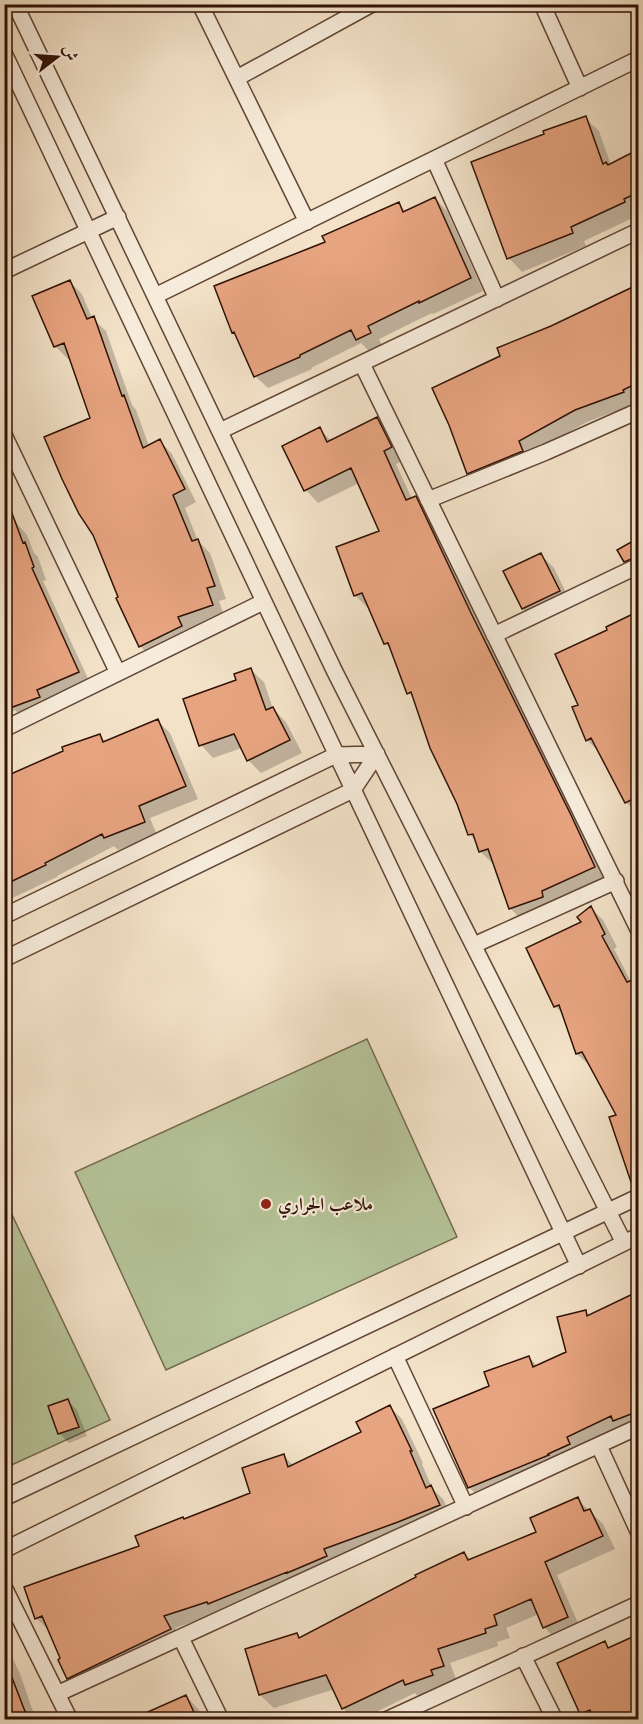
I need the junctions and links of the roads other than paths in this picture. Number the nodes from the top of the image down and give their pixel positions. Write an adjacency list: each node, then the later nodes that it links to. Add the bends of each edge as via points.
1 (15, 4): 10 (street)
2 (200, 4): 7 (street)
3 (372, 4): 7 (street)
4 (542, 4): 8 (street)
5 (4, 53): 12 (street)
6 (639, 59): 8 (street)
7 (237, 78): 11 (street)
8 (580, 88): 9 (street)
9 (434, 159): 11 (street); 16 (street)
10 (118, 217): 12 (street); 15 (street)
11 (307, 222): 15 (street)
12 (88, 231): 14 (street); 23 (street)
13 (639, 231): 16 (street)
14 (4, 271)
15 (156, 296): 19 (street)
16 (497, 299): 17 (street)
17 (362, 364): 19 (street); 21 (street)
18 (639, 411): 21 (street)
19 (220, 431): 27 (street)
20 (4, 435): 25 (street)
21 (428, 500): 24 (street)
22 (639, 566): 24 (street)
23 (263, 602): 25 (street); 28 (street)
24 (494, 635): 30 (street)
25 (118, 673): 26 (street)
26 (4, 729)
27 (377, 754): 28 (street); 29 (street); 33 (street)
28 (336, 755): 29 (street); 31 (street)
29 (353, 790): 34 (street); 37 (street)
30 (616, 880): 32 (street); 33 (street)
31 (4, 916)
32 (639, 929)
33 (474, 945): 36 (street)
34 (4, 959)
35 (639, 1197): 36 (street)
36 (608, 1212): 37 (street); 39 (street)
37 (563, 1233): 40 (street); 44 (street)
38 (639, 1236): 39 (street)
39 (624, 1243): 40 (street)
40 (579, 1266): 41 (street)
41 (395, 1356): 45 (street); 47 (street)
42 (639, 1427): 43 (street)
43 (599, 1446): 45 (street); 46 (street)
44 (4, 1498)
45 (466, 1507): 50 (street)
46 (639, 1531)
47 (4, 1550)
48 (4, 1587): 52 (street)
49 (639, 1604): 51 (street)
50 (181, 1638): 52 (street); 54 (street)
51 (523, 1656): 55 (street); 56 (street)
52 (57, 1694): 53 (street)
53 (70, 1719)
54 (221, 1719)
55 (386, 1719)
56 (555, 1719)

